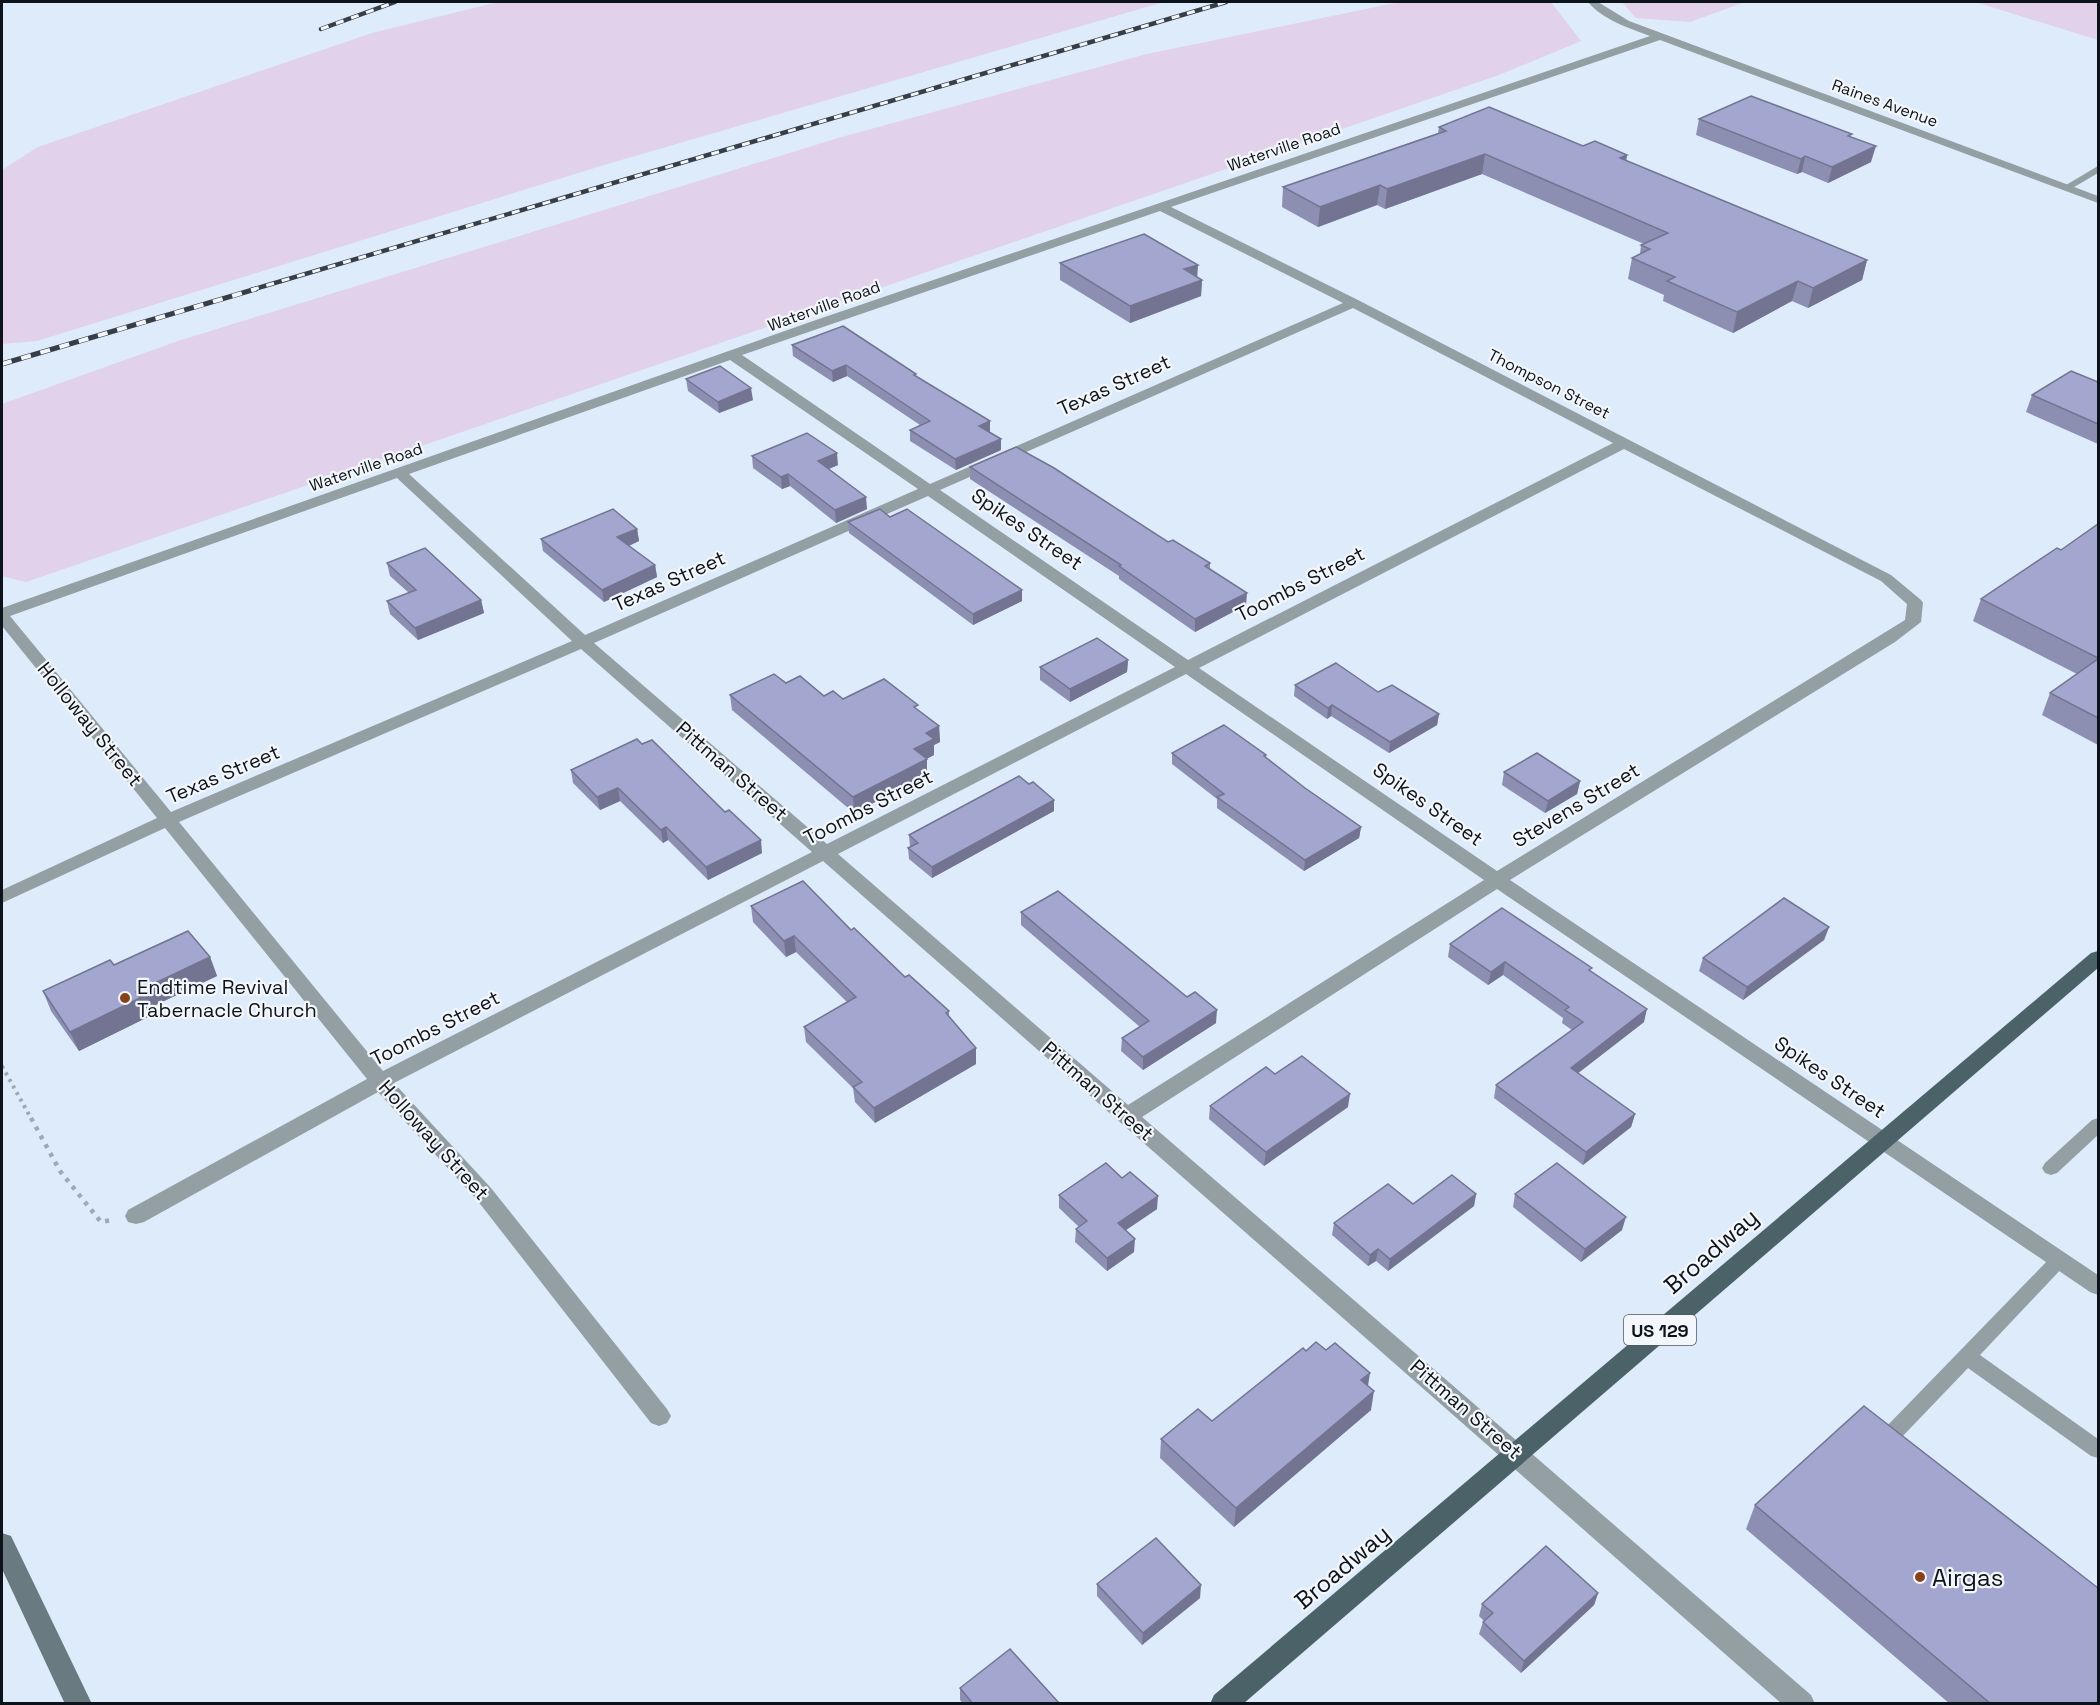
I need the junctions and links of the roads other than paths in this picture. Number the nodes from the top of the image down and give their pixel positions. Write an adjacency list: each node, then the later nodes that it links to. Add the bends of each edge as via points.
1 (1593, 2): 2 (street, Raines Avenue, via 1610,16)
2 (1660, 36): 4 (street, Raines Avenue); 6 (street, Waterville Road)
3 (2098, 169): 4 (lane)
4 (2066, 188): 5 (street, Raines Avenue)
5 (2098, 200)
6 (1161, 207): 7 (street, Thompson Street); 8 (street, Waterville Road)
7 (1353, 303): 9 (street, Thompson Street); 11 (street, Texas Street)
8 (734, 356): 10 (street, Waterville Road); 11 (street, Spikes Street)
9 (1624, 443): 12 (street, Thompson Street, via 1886,578); 15 (street, Toombs Street)
10 (399, 472): 13 (street, Waterville Road); 14 (street, Pittman Street)
11 (929, 489): 14 (street, Texas Street); 15 (street, Spikes Street)
12 (1915, 603): 18 (street, Stevens Street, via 1913,622 1889,639)
13 (2, 614): 16 (street, Holloway Street)
14 (584, 642): 16 (street, Texas Street); 17 (street, Pittman Street)
15 (1188, 666): 17 (street, Toombs Street); 18 (street, Spikes Street)
16 (168, 820): 19 (street, Texas Street); 21 (street, Holloway Street)
17 (828, 854): 21 (street, Toombs Street); 22 (street, Pittman Street)
18 (1497, 880): 22 (street, Stevens Street); 24 (street, Spikes Street)
19 (2, 897)
20 (2098, 958): 24 (main road, Broadway / US 129)
21 (380, 1081): 26 (street, Toombs Street); 30 (street, Holloway Street, via 484,1194)
22 (1127, 1116): 33 (street, Pittman Street)
23 (2098, 1125): 25 (lane)
24 (1883, 1140): 27 (street, Spikes Street); 33 (main road, Broadway / US 129)
25 (2051, 1168)
26 (136, 1216)
27 (2059, 1260): 28 (street, Spikes Street); 29 (lane)
28 (2098, 1286)
29 (1966, 1356): 31 (lane); 32 (lane)
30 (658, 1416)
31 (1893, 1432)
32 (2098, 1450)
33 (1517, 1453): 36 (main road, Broadway / US 129); 37 (street, Pittman Street)
34 (2, 1544): 35 (street)
35 (79, 1704)
36 (1223, 1704)
37 (1802, 1704)

